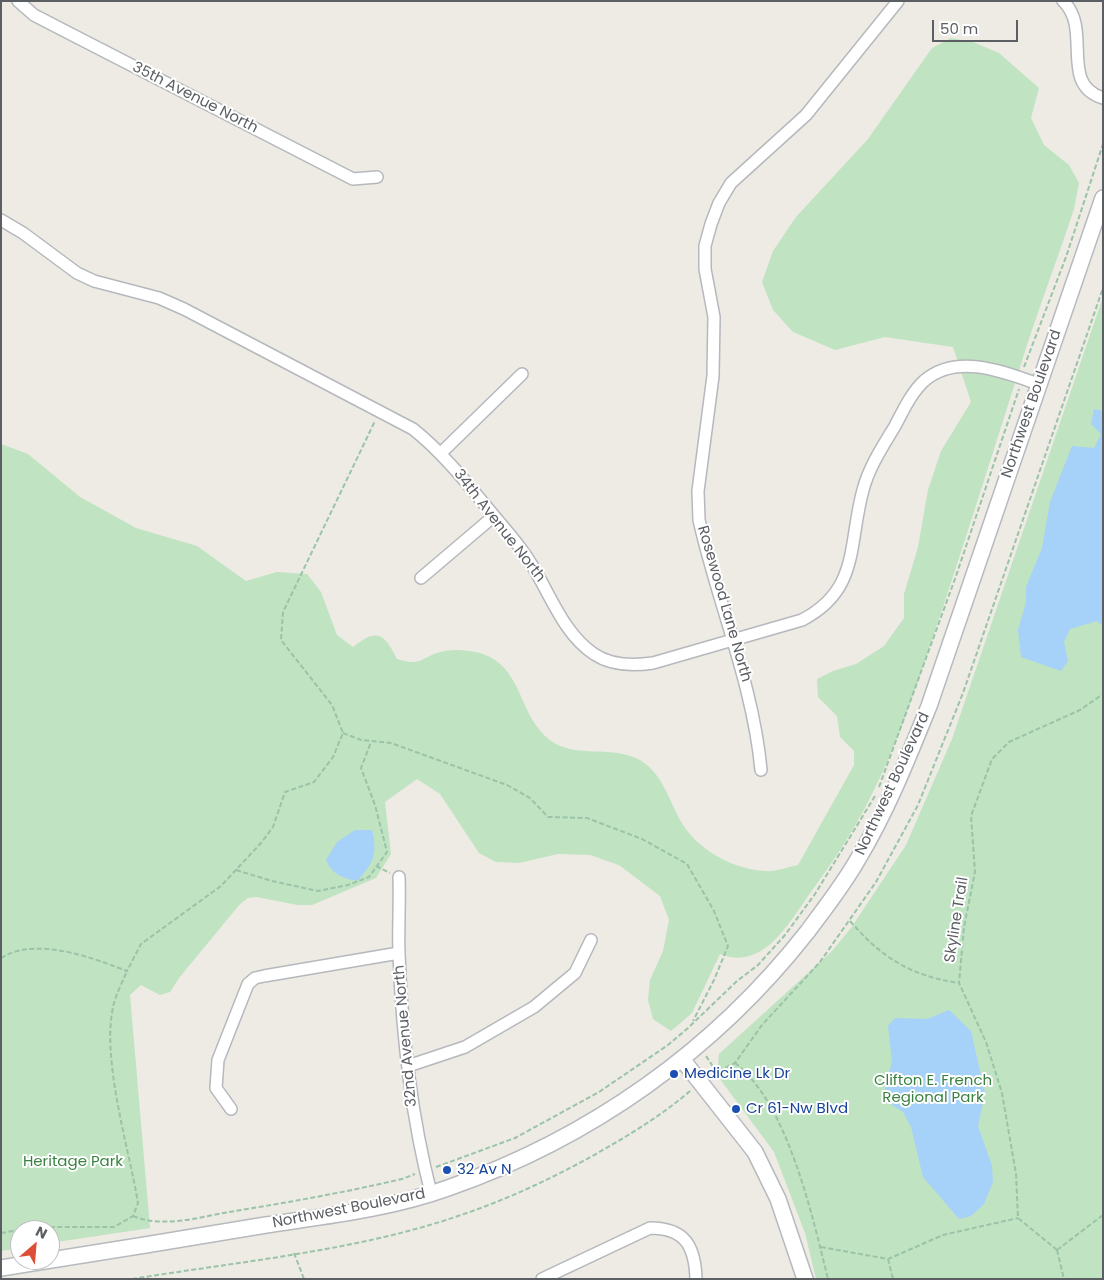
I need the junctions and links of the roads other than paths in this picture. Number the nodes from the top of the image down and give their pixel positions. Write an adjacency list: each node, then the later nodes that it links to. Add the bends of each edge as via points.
1 (18, 1): 5 (street, 35th Avenue North, via 34,15 353,179)
2 (898, 1): 13 (street, Rosewood Lane North, via 806,115 731,183 719,203 705,246 705,269 714,317 713,376 699,481 699,510 706,548)
3 (1063, 1): 4 (street, via 1075,18 1083,85 1092,94)
4 (1103, 98)
5 (377, 177)
6 (1103, 198): 9 (main road, Northwest Boulevard)
7 (1, 220): 10 (street, 34th Avenue North, via 77,273 184,309 380,410 412,429)
8 (522, 374): 10 (street)
9 (1038, 384): 13 (street, 34th Avenue North, via 968,365 951,366 922,382 912,394 863,489 850,563 834,597 820,611 802,620); 18 (main road, Northwest Boulevard, via 929,706 884,812 857,861 789,955 748,999)
10 (441, 453): 11 (street, 34th Avenue North)
11 (494, 516): 12 (street); 13 (street, 34th Avenue North, via 527,557 568,628 596,656 633,666)
12 (421, 578)
13 (733, 640): 14 (street, Rosewood Lane North, via 755,719)
14 (761, 770)
15 (398, 877): 17 (street, 32nd Avenue North)
16 (591, 940): 19 (street, via 575,973 534,1008 466,1047)
17 (399, 953): 19 (street, 32nd Avenue North); 20 (street, via 264,976 248,984 218,1060 216,1088)
18 (682, 1060): 21 (main road, Northwest Boulevard, via 609,1112 558,1142); 25 (main road, via 755,1152 778,1199)
19 (408, 1066): 21 (street, 32nd Avenue North, via 412,1110)
20 (231, 1109)
21 (431, 1193): 22 (main road, Northwest Boulevard, via 355,1211)
22 (1, 1268)
23 (542, 1279): 24 (street, via 650,1228 663,1228 684,1239 695,1258)
24 (696, 1279)
25 (805, 1279)

